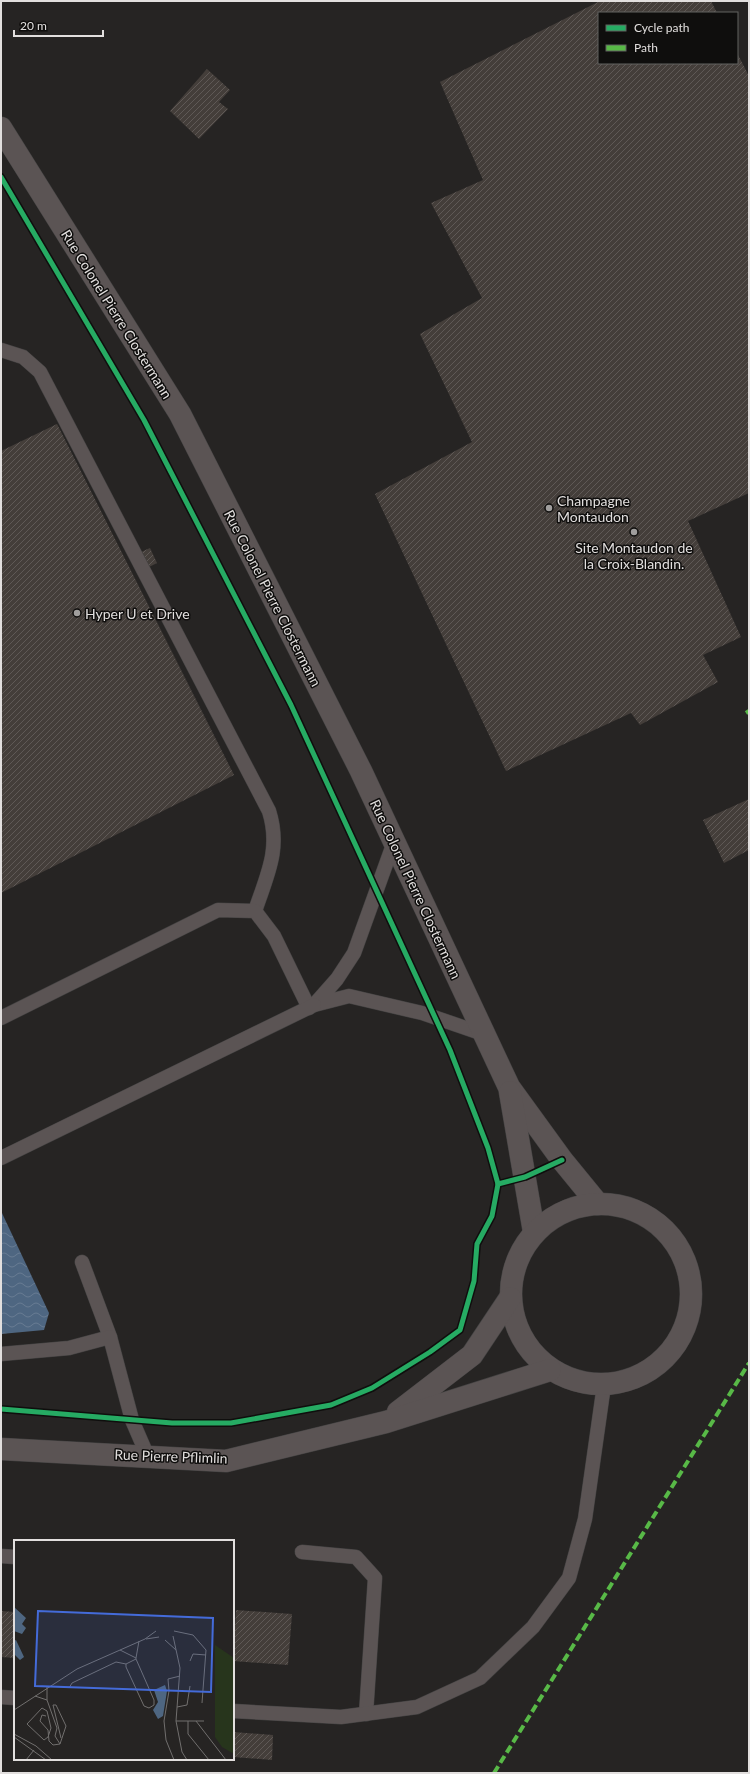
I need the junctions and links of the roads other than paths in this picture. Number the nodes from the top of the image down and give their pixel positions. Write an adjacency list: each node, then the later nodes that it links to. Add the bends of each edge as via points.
1 (1, 128): 3 (street, Rue Colonel Pierre Clostermann, via 180,414 361,771)
2 (1, 350): 4 (lane, via 23,357 40,372 269,811 274,825 274,852)
3 (394, 842): 5 (lane, via 354,953 337,979); 7 (street, Rue Colonel Pierre Clostermann)
4 (255, 911): 5 (lane, via 274,936); 6 (lane, via 218,910)
5 (312, 1006): 7 (lane, via 349,996 422,1013); 9 (lane)
6 (1, 1018)
7 (484, 1034): 8 (street, Rue Colonel Pierre Clostermann)
8 (509, 1087): 10 (street, Rue Colonel Pierre Clostermann, via 562,1160); 11 (street, Rue Colonel Pierre Clostermann)
9 (1, 1158)
10 (598, 1204): 11 (street, via 575,1207 558,1215); 17 (street, via 629,1208 657,1223 678,1246 689,1276 690,1292 690,1307 681,1338 661,1362 635,1379)
11 (534, 1232): 13 (street, via 521,1252 513,1274)
12 (82, 1262): 14 (lane)
13 (510, 1298): 16 (street, via 516,1326 530,1350); 18 (street, Rue Pierre Pflimlin, via 472,1355)
14 (110, 1337): 15 (lane, via 69,1348); 20 (lane, via 132,1420)
15 (1, 1354)
16 (550, 1370): 17 (street, via 576,1382); 18 (street, Rue Pierre Pflimlin)
17 (604, 1385): 27 (lane, via 585,1519 569,1578 533,1627 480,1678 417,1707)
18 (386, 1422): 20 (street, Rue Pierre Pflimlin, via 226,1461)
19 (1, 1449): 20 (street, Rue Pierre Pflimlin)
20 (148, 1456)
21 (302, 1552): 27 (lane, via 356,1556 375,1578)
22 (1, 1556): 23 (lane)
23 (14, 1557)
24 (1, 1697): 25 (lane)
25 (14, 1698)
26 (234, 1711): 27 (lane, via 341,1717)
27 (366, 1714)

